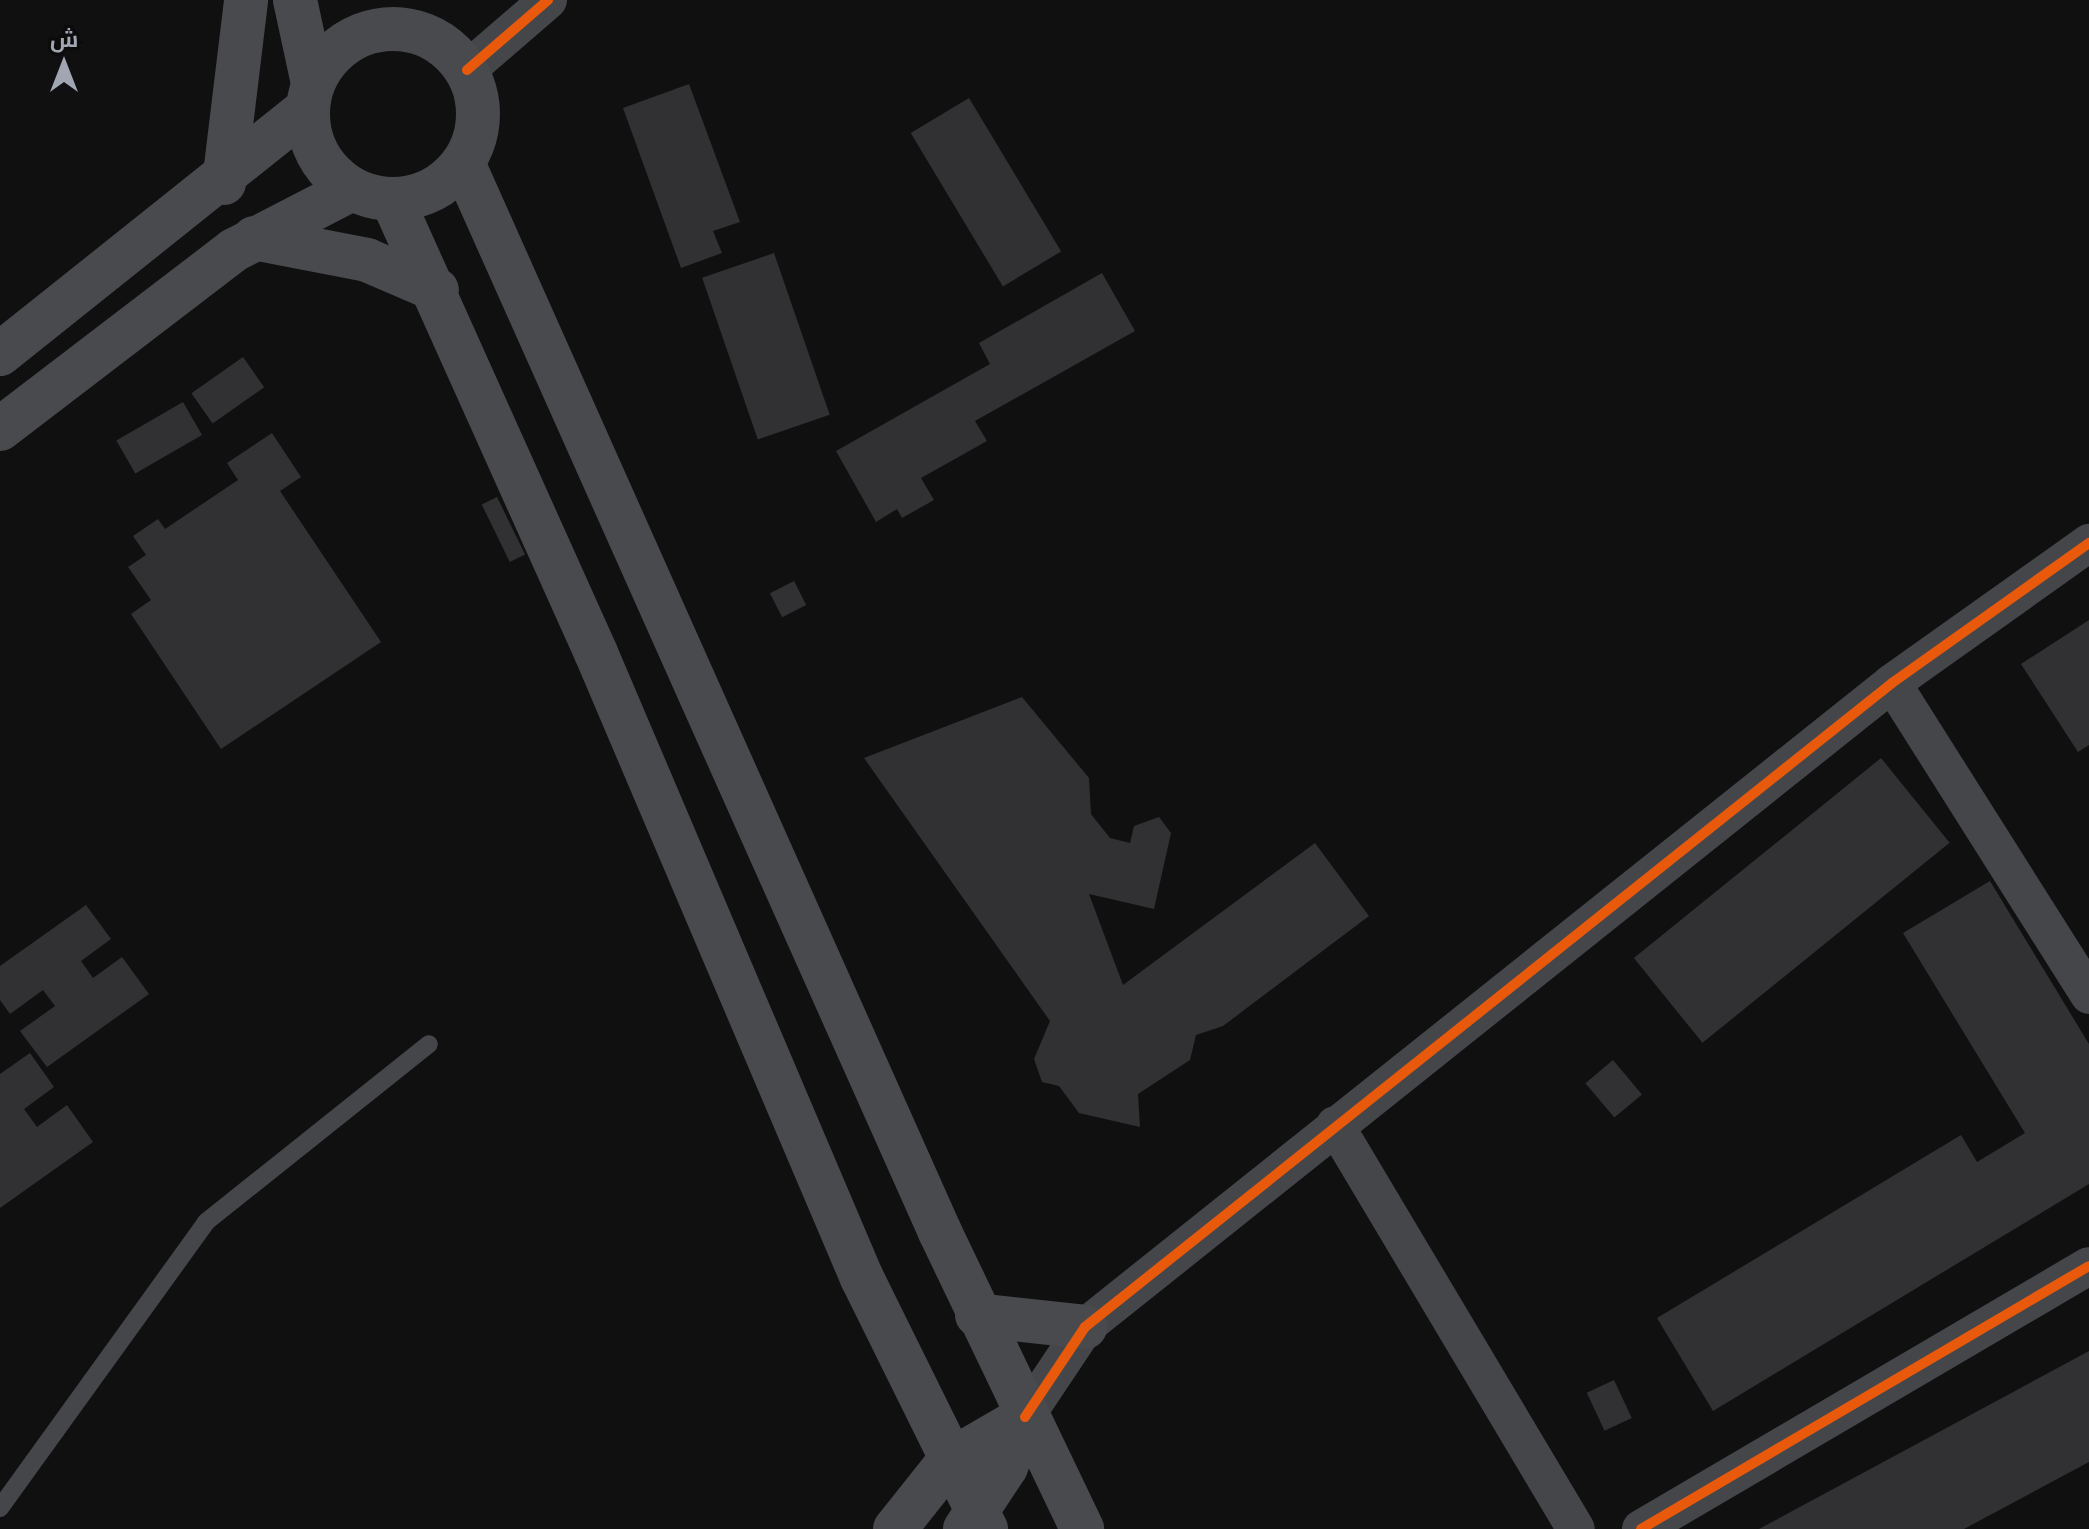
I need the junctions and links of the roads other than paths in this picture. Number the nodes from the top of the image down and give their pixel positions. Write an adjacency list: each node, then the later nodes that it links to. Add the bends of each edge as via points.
1 (246, 0): 8 (main road)
2 (295, 0): 6 (main road)
3 (548, 0): 5 (street)
4 (401, 15): 5 (main road); 6 (main road, via 342,44)
5 (467, 70): 7 (main road, via 479,117)
6 (310, 96): 8 (main road); 9 (main road, via 318,155)
7 (463, 163): 9 (main road, via 432,190); 20 (main road)
8 (224, 183): 12 (main road)
9 (372, 194): 10 (main road); 11 (main road)
10 (254, 238): 11 (main road, via 367,260); 13 (main road)
11 (437, 290): 23 (main road, via 862,1278)
12 (0, 354)
13 (0, 429)
14 (2089, 543): 15 (street)
15 (1892, 683): 16 (street); 18 (street)
16 (2089, 995)
17 (429, 1044): 24 (lane, via 206,1222)
18 (1335, 1125): 21 (street); 28 (street)
19 (2089, 1266): 29 (street)
20 (977, 1315): 21 (main road); 22 (main road)
21 (1085, 1327): 22 (street)
22 (1025, 1417): 23 (main road); 25 (main road); 27 (main road)
23 (949, 1461): 25 (main road); 26 (main road)
24 (0, 1508)
25 (976, 1523)
26 (895, 1529)
27 (1082, 1529)
28 (1576, 1529)
29 (1641, 1529)

